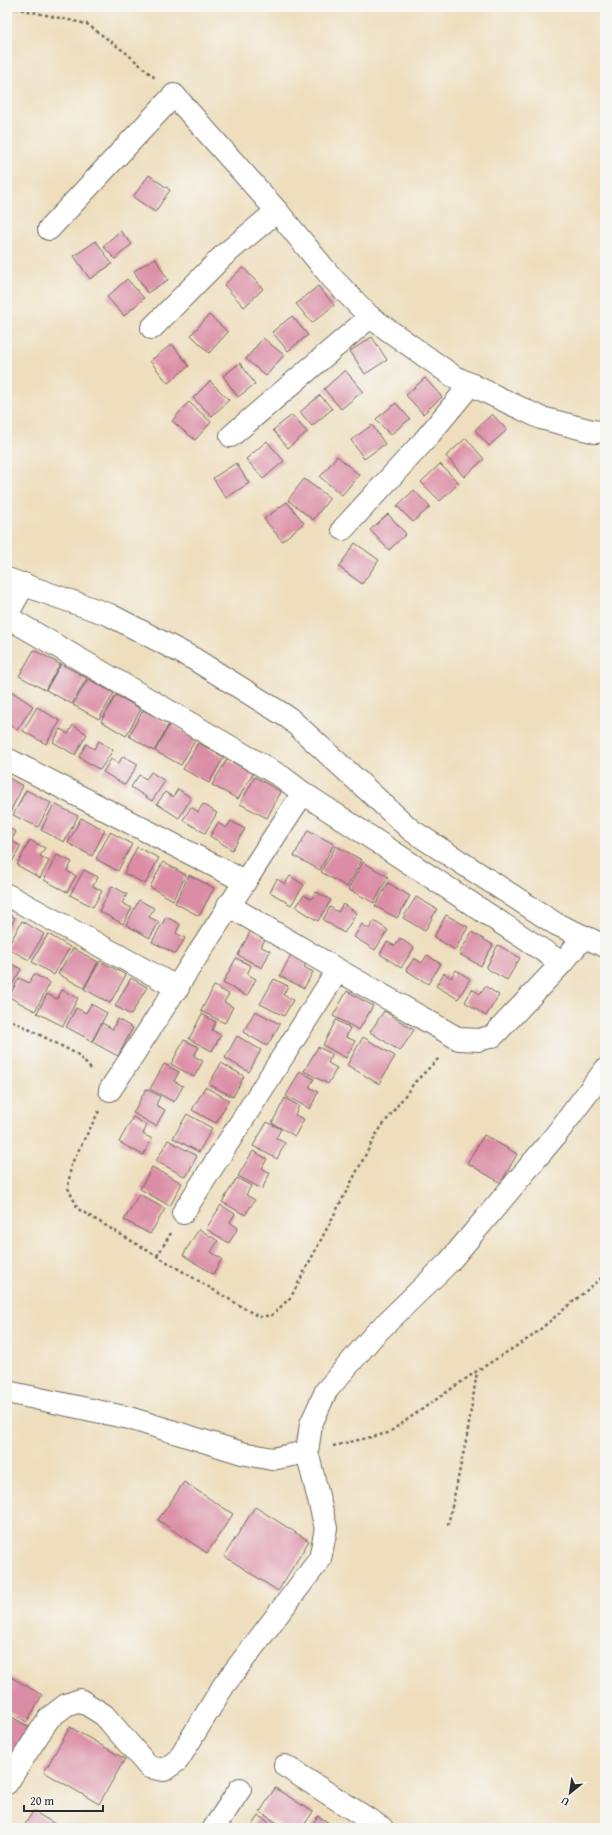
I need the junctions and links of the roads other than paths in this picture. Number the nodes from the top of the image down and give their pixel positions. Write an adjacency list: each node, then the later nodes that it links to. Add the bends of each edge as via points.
1 (277, 211): 2 (street, via 174,96); 3 (street, via 332,278); 4 (street, via 224,256)
2 (48, 229)
3 (370, 316): 5 (street, via 453,376); 7 (street)
4 (152, 328)
5 (471, 384): 6 (street, via 541,418 596,432); 8 (street, via 423,442)
6 (605, 431)
7 (231, 436)
8 (343, 529)
9 (15, 582): 10 (street); 16 (street, via 110,615 194,659 289,718 410,830 556,924)
10 (7, 616): 12 (street, via 282,777)
11 (7, 759): 13 (street)
12 (303, 793): 13 (street); 18 (street)
13 (244, 881): 15 (street)
14 (7, 895): 20 (street)
15 (228, 905): 19 (street); 20 (street)
16 (584, 937): 17 (street); 18 (street)
17 (605, 946)
18 (562, 963): 19 (street, via 493,1036 479,1040 459,1038)
19 (338, 970): 23 (street)
20 (178, 988): 22 (street)
21 (605, 1070): 25 (street, via 556,1136 449,1262 374,1335 326,1391 311,1424)
22 (110, 1090)
23 (183, 1213)
24 (7, 1392): 25 (street, via 129,1418 242,1453 272,1459)
25 (307, 1452): 27 (street, via 326,1528 320,1559 224,1685 178,1760 164,1770 149,1767 104,1715 80,1700 66,1705 49,1718)
26 (285, 1766): 30 (street)
27 (7, 1783)
28 (240, 1789): 29 (street)
29 (214, 1828)
30 (382, 1828)

